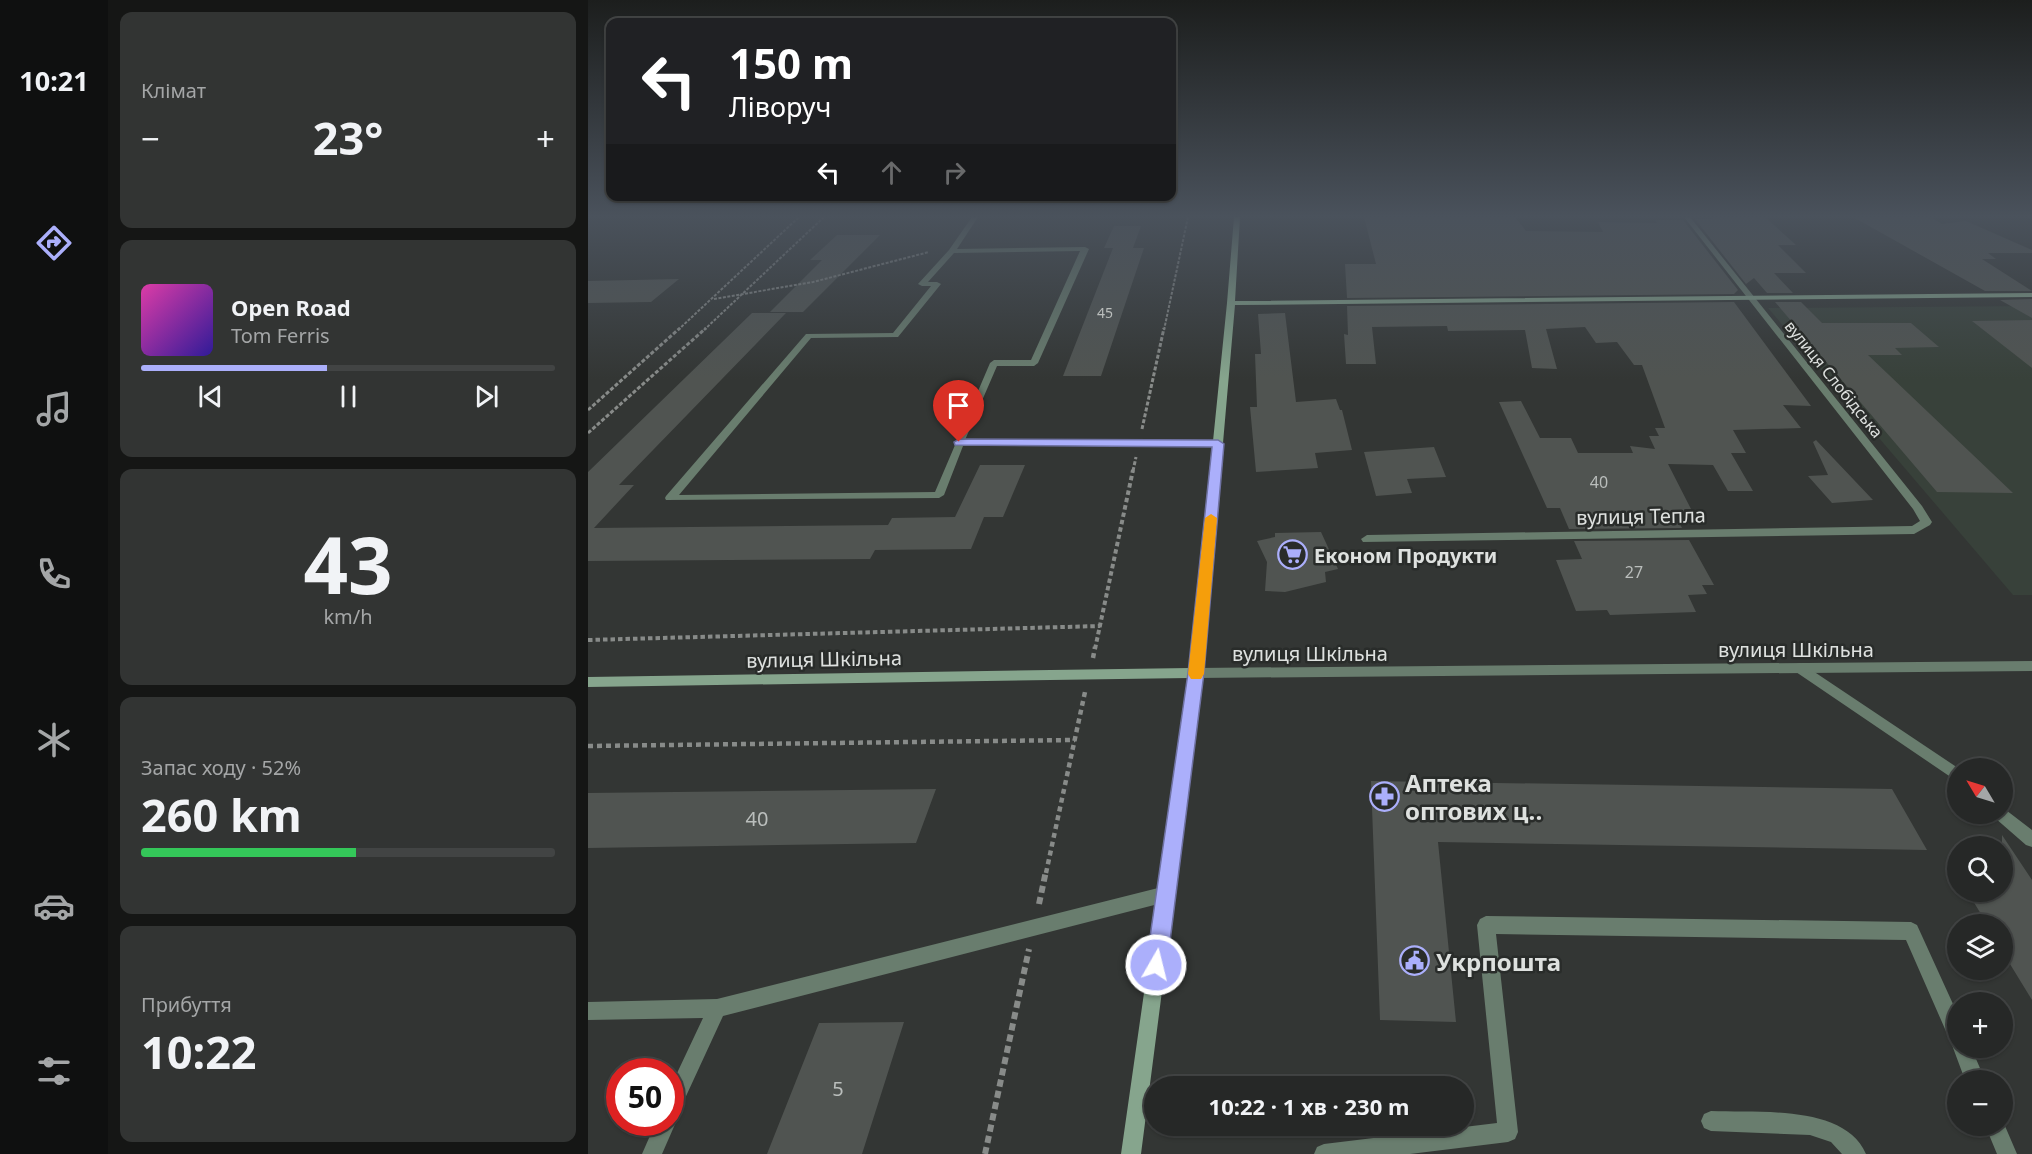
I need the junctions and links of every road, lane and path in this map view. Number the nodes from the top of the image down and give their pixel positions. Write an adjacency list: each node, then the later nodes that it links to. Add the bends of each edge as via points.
1 (743, 271): 11 (path)
2 (769, 271): 8 (path)
3 (859, 271): 8 (path)
4 (934, 271): 15 (street, via 922,284 938,284 895,335 809,336 670,498 939,495)
5 (1075, 271): 15 (street, via 1034,363 994,363)
6 (1233, 271): 12 (main road)
7 (1728, 271): 10 (street, вулиця Слобідська)
8 (746, 293): 11 (path); 14 (path)
9 (2032, 295): 10 (main road)
10 (1749, 298): 12 (main road); 17 (street, вулиця Слобідська, via 1918,508 1926,522)
11 (713, 299): 13 (path)
12 (1231, 303): 16 (main road)
13 (588, 410)
14 (588, 433)
15 (959, 442): 16 (street)
16 (1218, 444): 23 (main road)
17 (1914, 530): 18 (street, вулиця Тепла)
18 (1367, 539)
19 (1100, 626): 20 (path)
20 (588, 640)
21 (2032, 666): 22 (street, вулиця Шкільна)
22 (1801, 668): 23 (street, вулиця Шкільна); 27 (street)
23 (1196, 673): 24 (main road, вулиця Шкільна); 30 (main road)
24 (588, 682)
25 (1075, 740): 26 (path)
26 (588, 746)
27 (1947, 768)
28 (2013, 823): 29 (street)
29 (2032, 840)
30 (1166, 894): 31 (street); 39 (main road)
31 (717, 1008): 32 (street); 34 (street)
32 (588, 1011)
33 (1947, 1013): 40 (street, via 1911,932 1486,925 1508,1132)
34 (684, 1081)
35 (1711, 1121): 41 (street, via 1810,1125 1837,1134)
36 (660, 1136): 38 (street)
37 (2000, 1136): 42 (street)
38 (652, 1154)
39 (1131, 1154)
40 (1323, 1154)
41 (1856, 1154)
42 (2007, 1154)

